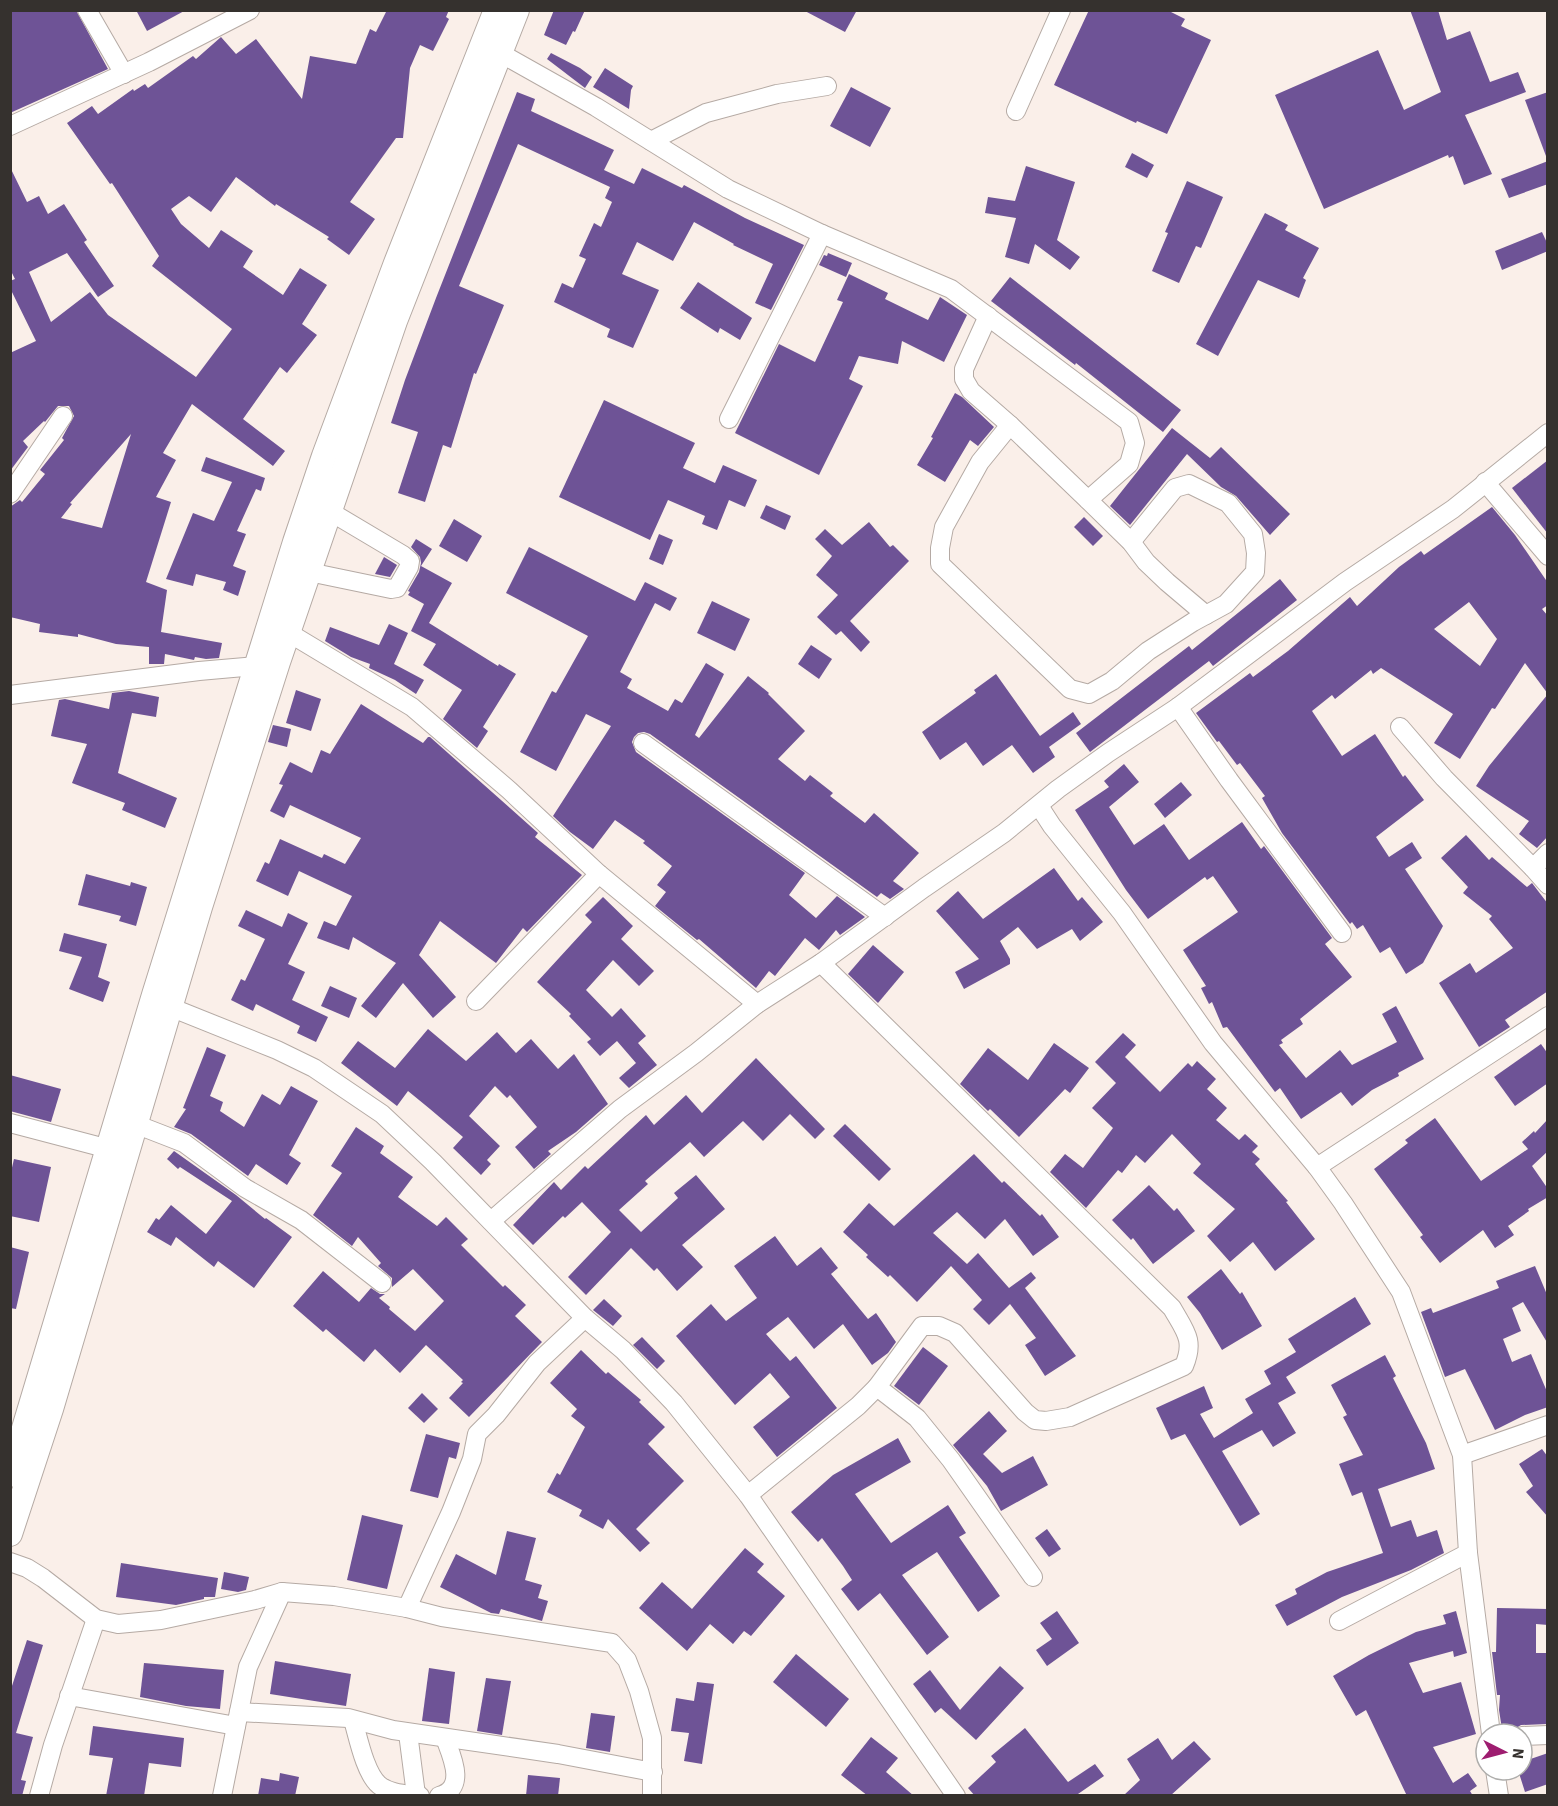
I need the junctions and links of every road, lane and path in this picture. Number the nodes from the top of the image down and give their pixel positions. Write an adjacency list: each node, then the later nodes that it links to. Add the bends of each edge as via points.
1 (87, 10): 7 (street)
2 (250, 10): 7 (street)
3 (496, 10): 27 (main road, via 324,456)
4 (517, 10): 6 (main road)
5 (1061, 10): 9 (street)
6 (500, 53): 11 (street); 21 (main road, via 395,321)
7 (124, 74): 10 (street)
8 (827, 86): 11 (street, via 777,94 706,113)
9 (1016, 111)
10 (10, 126)
11 (651, 141): 12 (street, via 729,189)
12 (822, 234): 13 (street, via 951,289); 15 (street)
13 (988, 316): 16 (street, via 964,369 964,380); 20 (street, via 1129,422 1135,443 1129,464)
14 (63, 416): 19 (street)
15 (729, 420)
16 (1010, 425): 20 (street); 25 (street, via 980,462 944,527 940,564 973,596 1070,689 1089,694)
17 (1548, 434): 18 (street)
18 (1485, 482): 23 (street); 29 (street)
19 (10, 494)
20 (1089, 500): 22 (street)
21 (329, 512): 24 (main road); 24 (street, via 403,555 410,561 409,567 397,588 391,589)
22 (1131, 542): 25 (street, via 1167,582); 25 (street, via 1175,488 1189,484 1228,503 1253,534 1255,572 1226,604)
23 (1548, 556)
24 (309, 572): 26 (main road)
25 (1206, 615)
26 (289, 633): 35 (street, via 412,707); 42 (main road)
27 (257, 666): 28 (street); 46 (main road)
28 (10, 695)
29 (1178, 707): 32 (street, via 1108,753); 38 (street)
30 (1400, 727): 34 (street)
31 (643, 743): 37 (street)
32 (1039, 806): 37 (street); 47 (street, via 1122,913 1213,1043)
33 (1548, 853): 34 (street)
34 (1533, 868): 36 (street)
35 (599, 874): 40 (street); 41 (street)
36 (1548, 885)
37 (885, 916): 39 (street)
38 (1342, 933)
39 (821, 963): 41 (street); 52 (street, via 1172,1308 1190,1339 1190,1353 1184,1366 1070,1417 1046,1421 1035,1420 1025,1412 955,1333 939,1326 922,1326)
40 (476, 1001)
41 (757, 1004): 48 (street, via 620,1108)
42 (170, 1006): 45 (main road); 48 (street, via 277,1050 350,1091 382,1114)
43 (1548, 1016): 47 (street)
44 (10, 1123): 46 (street)
45 (135, 1124): 49 (street, via 184,1143 245,1188 301,1220); 51 (main road)
46 (109, 1149): 51 (main road)
47 (1317, 1167): 54 (street, via 1401,1292)
48 (491, 1221): 50 (street)
49 (382, 1282)
50 (585, 1318): 56 (street, via 623,1350 674,1403); 62 (street, via 537,1363 477,1434 472,1459 451,1512)
51 (52, 1373): 55 (main road); 57 (main road)
52 (877, 1387): 56 (street); 60 (street, via 917,1418)
53 (1548, 1425): 54 (street)
54 (1462, 1455): 58 (street)
55 (10, 1475)
56 (748, 1495): 78 (street)
57 (10, 1534)
58 (1468, 1553): 64 (street); 68 (street)
59 (10, 1562): 63 (street, via 43,1578)
60 (1033, 1577)
61 (282, 1592): 62 (street); 63 (street, via 161,1620 118,1624); 66 (street, via 248,1667)
62 (407, 1608): 71 (street, via 612,1643 627,1660 639,1691 652,1738)
63 (96, 1619): 65 (street)
64 (1339, 1622)
65 (69, 1696): 66 (street); 73 (street)
66 (237, 1719): 67 (street, via 332,1716); 74 (street)
67 (353, 1720): 69 (street); 72 (street, via 369,1771 379,1785)
68 (1489, 1722)
69 (408, 1733): 70 (street); 72 (street)
70 (445, 1738): 71 (street); 76 (street, via 456,1768 454,1784)
71 (653, 1772): 77 (street)
72 (416, 1795): 75 (street)
73 (39, 1796)
74 (222, 1796)
75 (420, 1796)
76 (439, 1796)
77 (652, 1796)
78 (956, 1796)

